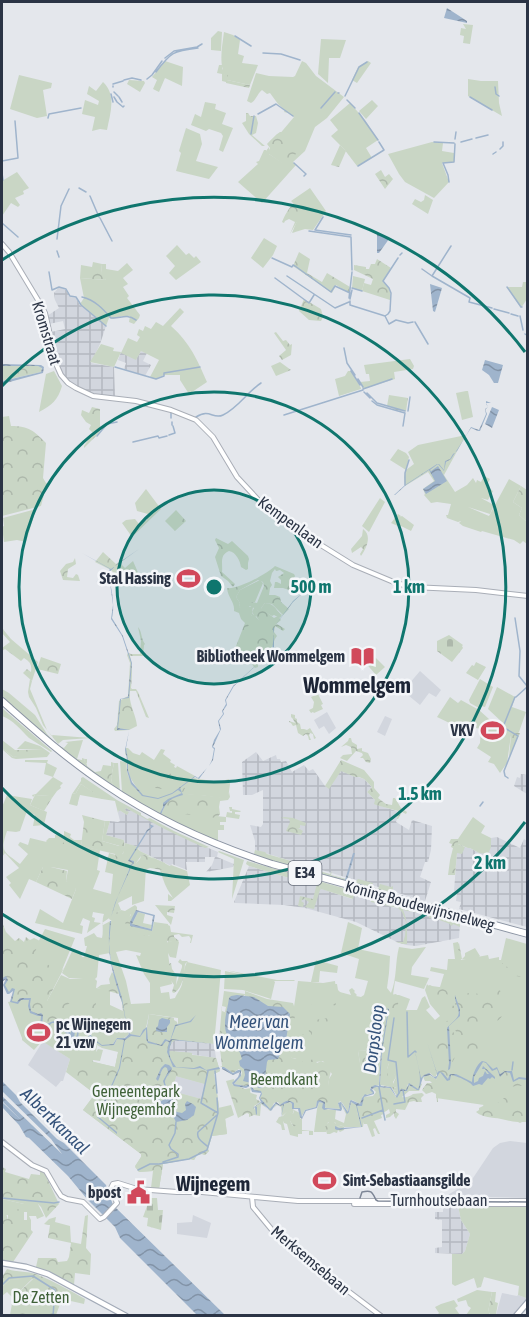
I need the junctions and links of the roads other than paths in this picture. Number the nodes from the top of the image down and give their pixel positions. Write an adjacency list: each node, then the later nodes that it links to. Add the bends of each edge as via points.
1 (2, 244): 2 (main road, Kromstraat, via 43,309 57,366 67,382 93,396 151,404)
2 (201, 424): 3 (main road, Kempenlaan, via 258,500 370,573 425,589)
3 (528, 596)
4 (2, 703): 5 (highway, Koning Boudewijnsnelweg / E34, via 99,785 193,838 272,867)
5 (528, 936)
6 (2, 1142): 7 (main road, Turnhoutsebaan, via 44,1170 61,1196 83,1202 97,1217 102,1218 117,1203 112,1187 117,1183 137,1189)
7 (252, 1197): 8 (main road, Turnhoutsebaan, via 338,1202); 13 (main road, Merksemsebaan, via 253,1207 277,1236)
8 (528, 1202)
9 (2, 1264): 11 (main road, via 43,1274); 12 (main road, via 48,1274)
10 (528, 1304): 14 (main road)
11 (120, 1316)
12 (126, 1316)
13 (381, 1316)
14 (518, 1316)

